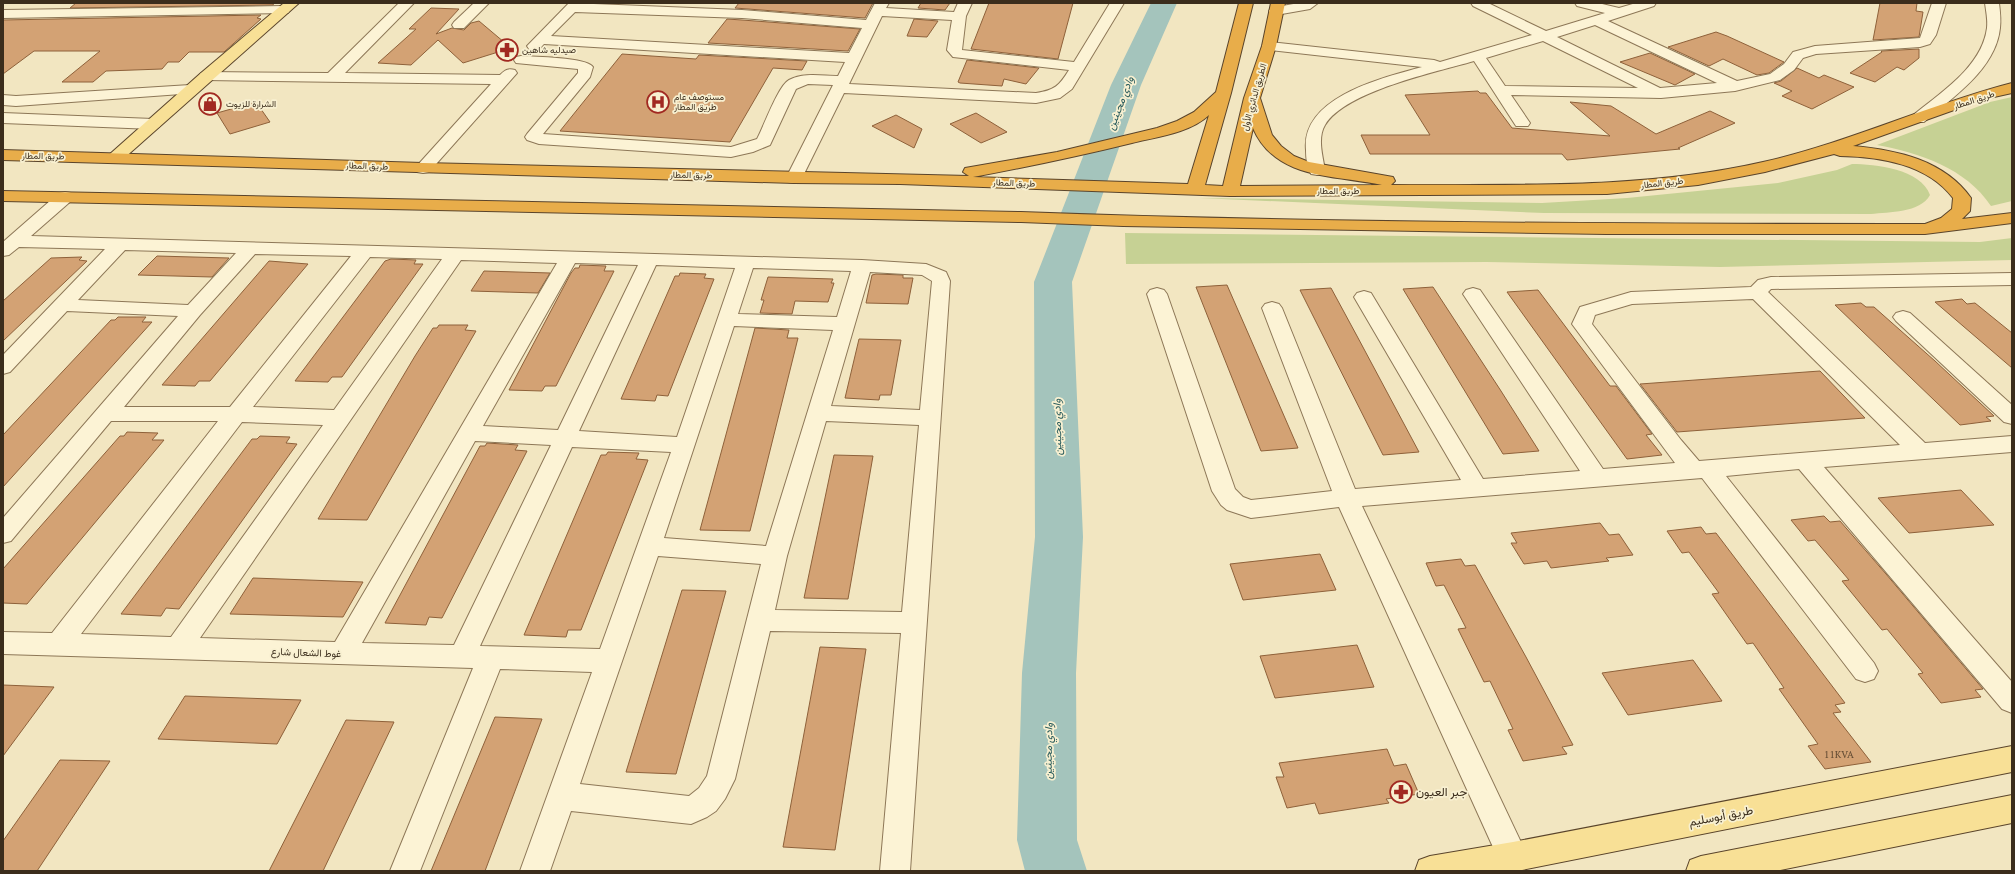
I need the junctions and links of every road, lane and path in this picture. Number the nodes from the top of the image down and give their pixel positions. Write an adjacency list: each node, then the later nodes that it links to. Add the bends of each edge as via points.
1 (407, 3): 29 (street)
2 (482, 3): 19 (street)
3 (1116, 3): 27 (street)
4 (1246, 3): 36 (highway)
5 (1311, 3): 13 (street, via 1305,6)
6 (1478, 3): 20 (street)
7 (1582, 3): 16 (street)
8 (1649, 3): 16 (street)
9 (1939, 3): 32 (street, via 1925,41 1915,44 1815,50 1798,55 1789,67 1775,77)
10 (1990, 4): 41 (street, via 1993,31 1983,57 1958,84)
11 (575, 5): 15 (street, via 736,14); 21 (street)
12 (287, 6): 17 (street); 28 (main road)
13 (1277, 7): 22 (highway, الطريق الدائري الأول)
14 (962, 9): 15 (street); 27 (street, via 954,50 958,54)
15 (877, 13): 24 (street)
16 (1621, 13): 18 (street)
17 (3, 14)
18 (1597, 21): 20 (street); 32 (street)
19 (459, 25)
20 (1544, 36): 23 (street); 37 (street)
21 (539, 40): 24 (street); 25 (street)
22 (1268, 46): 26 (street); 38 (highway, الطريق الدائري الأول)
23 (1478, 56): 26 (street); 35 (street)
24 (853, 58): 31 (street)
25 (521, 60): 30 (street); 31 (street, via 586,67 585,74 533,136 539,139 731,152 748,149 764,142 790,86 795,82 806,80)
26 (1441, 65): 48 (street, via 1361,92 1331,109 1318,122 1312,141)
27 (1078, 67): 31 (street, via 1067,86 1055,95 1036,98)
28 (206, 76): 29 (street); 34 (main road)
29 (332, 78): 30 (street)
30 (504, 80): 47 (street)
31 (840, 85): 49 (street)
32 (1735, 86): 37 (street)
33 (2012, 88): 41 (highway, طريق المطار, via 1980,96)
34 (190, 90): 39 (street); 43 (main road)
35 (1501, 90): 37 (street); 42 (street)
36 (1223, 93): 50 (highway, via 1200,115 1162,131 1057,157 972,171); 51 (highway)
37 (1660, 93)
38 (1252, 98): 48 (highway, via 1264,135 1280,155 1294,163); 52 (highway, الطريق الدائري الأول)
39 (3, 100)
40 (3, 118): 43 (street)
41 (1918, 119): 44 (highway, طريق المطار)
42 (1522, 123)
43 (153, 124): 46 (main road)
44 (1828, 150): 53 (highway, طريق المطار, via 1691,181 1607,189); 57 (highway, via 1863,151 1890,156 1922,167 1948,182 1962,198 1961,211 1947,222)
45 (3, 155): 46 (highway, طريق المطار)
46 (116, 157): 47 (highway, طريق المطار)
47 (423, 168): 49 (highway, طريق المطار)
48 (1317, 170): 53 (highway, via 1377,178)
49 (794, 178): 50 (highway, طريق المطار)
50 (900, 179): 51 (highway, طريق المطار)
51 (1194, 190): 52 (highway, طريق المطار)
52 (1230, 191): 53 (highway, طريق المطار)
53 (1427, 191)
54 (3, 196): 55 (highway)
55 (65, 198): 57 (highway, via 1123,221 1606,229); 59 (street)
56 (2012, 218): 57 (highway)
57 (1925, 229)
58 (121, 244): 59 (street); 60 (street); 72 (street)
59 (9, 246)
60 (251, 247): 61 (street); 74 (street)
61 (366, 250): 62 (street); 81 (street)
62 (456, 253): 63 (street); 83 (street)
63 (569, 257): 64 (street); 85 (street)
64 (650, 259): 65 (street); 86 (street)
65 (746, 262): 66 (street); 76 (street)
66 (862, 266): 77 (street); 84 (street, via 926,270 939,276 941,281)
67 (2012, 279): 68 (street, via 1771,283 1760,287)
68 (1758, 293): 89 (street); 91 (street, via 1631,298 1587,311 1582,324 1673,446)
69 (1157, 294): 94 (street, via 1229,500 1238,507 1250,509)
70 (1473, 294): 92 (street)
71 (1364, 297): 93 (street)
72 (62, 305): 74 (street); 78 (street)
73 (1272, 308): 94 (street)
74 (193, 311): 80 (street)
75 (1903, 317): 82 (street)
76 (728, 320): 77 (street); 88 (street)
77 (844, 324): 79 (street)
78 (3, 367)
79 (818, 413): 84 (street); 97 (street)
80 (105, 414): 81 (street); 95 (street)
81 (236, 414): 83 (street); 101 (street)
82 (2012, 417)
83 (340, 418): 102 (street)
84 (931, 418): 99 (street)
85 (468, 433): 86 (street); 103 (street)
86 (565, 439): 88 (street); 104 (street)
87 (2012, 444): 89 (street)
88 (685, 446): 96 (street)
89 (1920, 451): 90 (street)
90 (1805, 461): 91 (street); 108 (street)
91 (1701, 469): 92 (street); 107 (street)
92 (1597, 478): 93 (street)
93 (1477, 488): 94 (street)
94 (1347, 499): 112 (street)
95 (3, 534)
96 (649, 546): 97 (street); 106 (street)
97 (775, 556): 98 (street)
98 (760, 620): 99 (street); 110 (street, via 722,779 713,795 702,806 691,810)
99 (915, 623): 115 (street)
100 (3, 642): 101 (street, غوط الشعال شارع)
101 (59, 644): 102 (street, غوط الشعال شارع)
102 (178, 648): 103 (street, غوط الشعال شارع)
103 (342, 653): 104 (street, غوط الشعال شارع)
104 (462, 656): 105 (street, غوط الشعال شارع)
105 (491, 657): 106 (street, غوط الشعال شارع); 113 (street)
106 (609, 661): 110 (street)
107 (1866, 671)
108 (2012, 702)
109 (2012, 759): 112 (main road, طريق أبوسليم)
110 (562, 796): 114 (street)
111 (2012, 809): 117 (main road)
112 (1513, 857): 116 (main road, طريق أبوسليم)
113 (405, 871)
114 (535, 871)
115 (895, 871)
116 (1430, 871)
117 (1701, 871)

